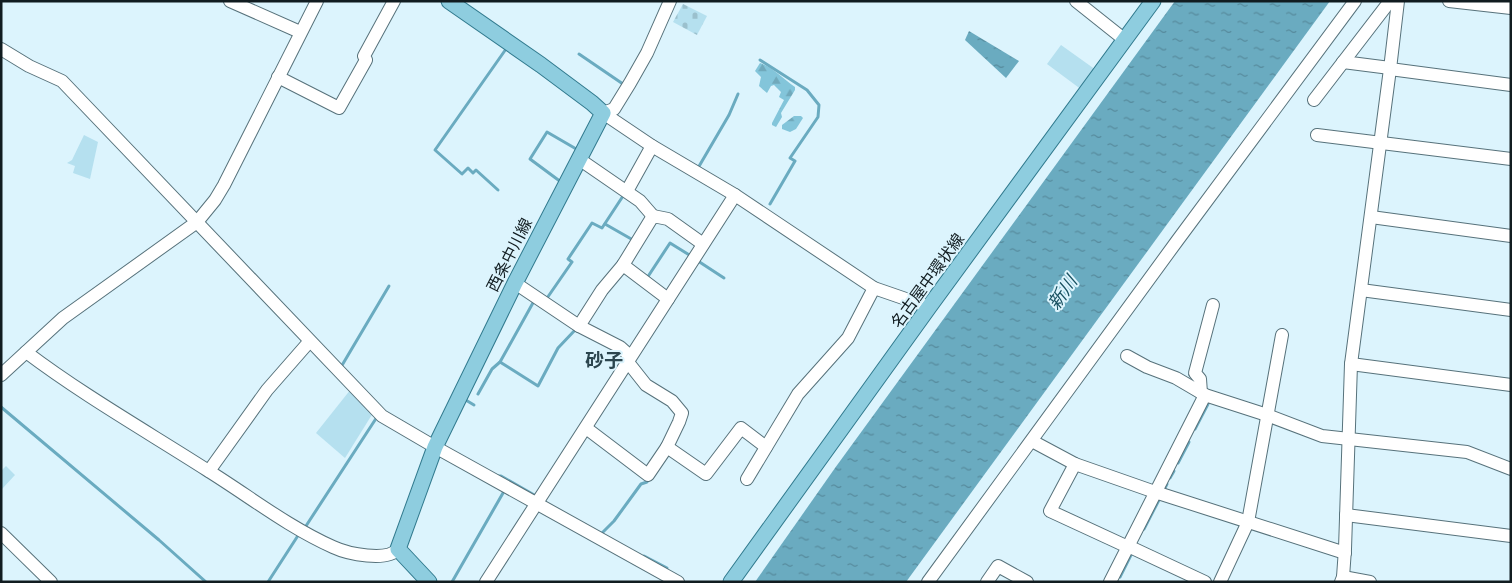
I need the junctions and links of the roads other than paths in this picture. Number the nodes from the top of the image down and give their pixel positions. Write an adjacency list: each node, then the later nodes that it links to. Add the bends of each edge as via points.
1 (230, 1): 13 (street)
2 (317, 1): 13 (street)
3 (394, 1): 18 (street, via 339,108)
4 (448, 1): 21 (main road, via 541,65)
5 (670, 1): 21 (street, via 630,83 614,109)
6 (1076, 1): 14 (street)
7 (1153, 1): 14 (main road, 名古屋中環状線)
8 (1355, 1): 55 (street)
9 (1390, 1): 16 (street)
10 (1398, 1): 17 (street)
11 (1449, 1): 12 (street)
12 (1511, 8)
13 (300, 32): 18 (street)
14 (1125, 40): 40 (main road, 名古屋中環状線)
15 (1, 49): 31 (street, via 62,81)
16 (1343, 62): 17 (street); 20 (street)
17 (1390, 68): 19 (street); 23 (street)
18 (278, 77): 31 (street, via 224,185)
19 (1511, 85)
20 (1314, 100)
21 (602, 113): 24 (street); 25 (main road, 西条中川線)
22 (1317, 135): 23 (street)
23 (1381, 142): 26 (street); 30 (street)
24 (652, 146): 27 (street); 28 (street)
25 (579, 159): 27 (street); 35 (main road, 西条中川線)
26 (1511, 159)
27 (627, 191): 29 (street)
28 (734, 195): 33 (street); 36 (street)
29 (653, 216): 33 (street, via 668,219); 34 (street)
30 (1371, 217): 32 (street); 37 (street)
31 (197, 222): 44 (street); 45 (street, via 64,318)
32 (1511, 236)
33 (703, 244): 38 (street)
34 (623, 265): 38 (street); 42 (street)
35 (515, 284): 42 (street); 56 (main road, 西条中川線)
36 (874, 288): 40 (street); 58 (street, via 848,338 798,394)
37 (1361, 290): 41 (street); 48 (street)
38 (668, 298): 47 (street)
39 (1213, 305): 51 (street, via 1195,373 1200,379)
40 (929, 307): 77 (main road, 名古屋中環状線)
41 (1511, 310)
42 (579, 326): 47 (street, via 620,347)
43 (1282, 335): 52 (street)
44 (309, 342): 56 (street, via 382,416); 61 (street, via 267,390)
45 (26, 352): 49 (street); 61 (street, via 56,375)
46 (1127, 356): 51 (street)
47 (629, 358): 53 (street); 57 (street, via 646,385 672,401 682,412)
48 (1351, 364): 50 (street); 54 (street)
49 (1, 375)
50 (1511, 385)
51 (1203, 394): 52 (street); 63 (street)
52 (1267, 415): 54 (street, via 1322,436); 66 (street)
53 (586, 428): 57 (street, via 648,475); 64 (street)
54 (1349, 438): 60 (street, via 1467,452); 65 (street)
55 (1032, 441): 59 (street); 78 (street)
56 (435, 447): 64 (street); 70 (main road, 西条中川線)
57 (667, 447): 58 (street, via 706,474 741,428)
58 (766, 447): 62 (street)
59 (1075, 464): 63 (street); 69 (street, via 1050,511)
60 (1511, 469)
61 (209, 471): 70 (street, via 292,526 334,548 386,556)
62 (747, 479)
63 (1155, 492): 66 (street); 69 (street)
64 (536, 503): 75 (street); 76 (street)
65 (1346, 515): 68 (street); 71 (street)
66 (1248, 522): 71 (street); 83 (street)
67 (1, 532): 73 (street)
68 (1511, 536)
69 (1128, 547): 81 (street); 82 (street)
70 (398, 549): 74 (main road)
71 (1345, 553): 72 (street)
72 (1342, 579): 84 (street)
73 (51, 582)
74 (429, 582)
75 (486, 582)
76 (678, 582)
77 (731, 582)
78 (928, 582)
79 (987, 582): 80 (street, via 998,566)
80 (1027, 582)
81 (1110, 582)
82 (1205, 582)
83 (1220, 582)
84 (1370, 582)

